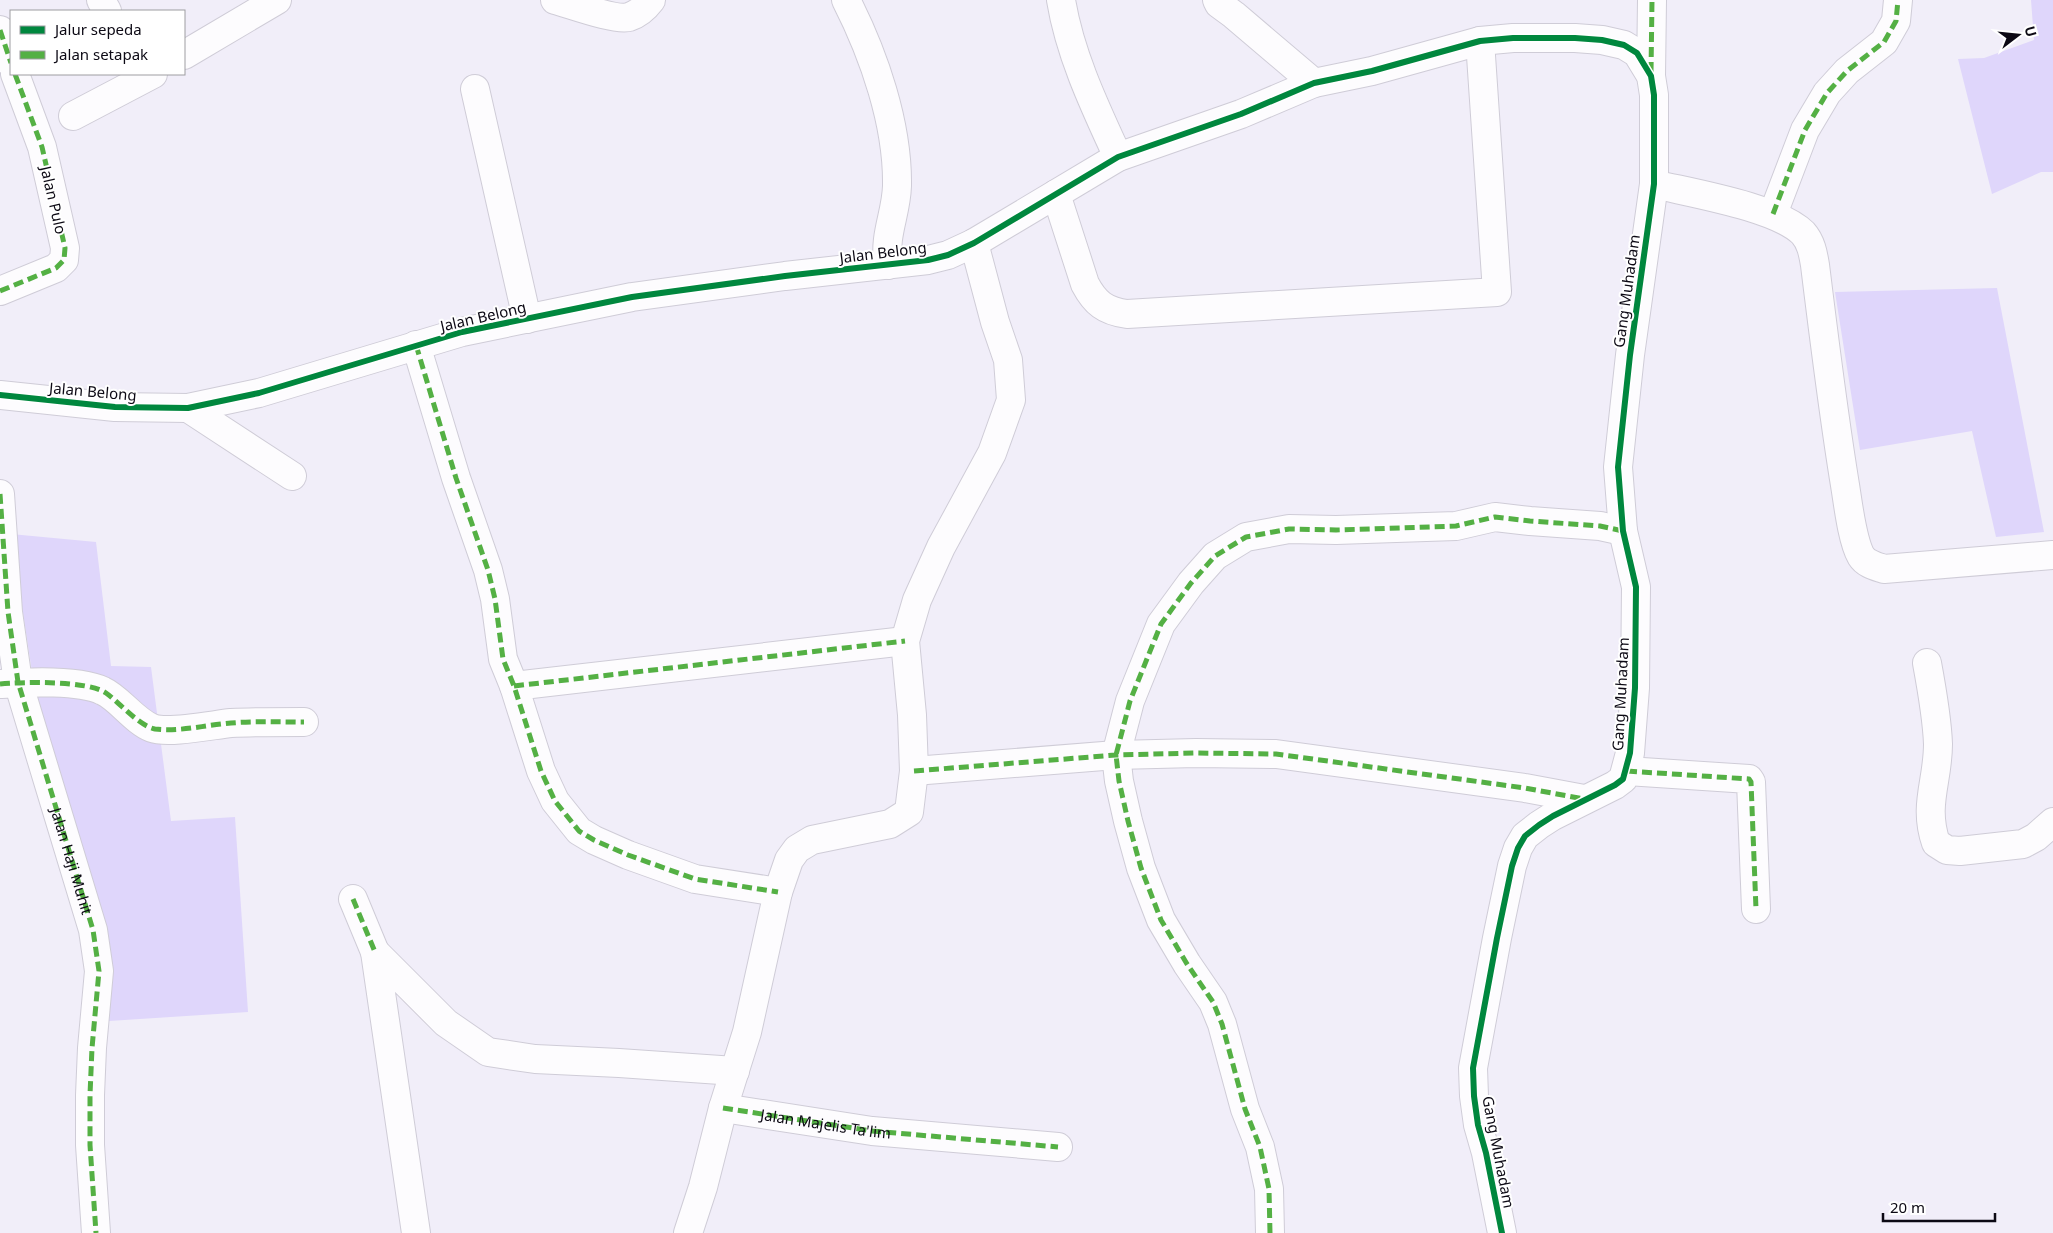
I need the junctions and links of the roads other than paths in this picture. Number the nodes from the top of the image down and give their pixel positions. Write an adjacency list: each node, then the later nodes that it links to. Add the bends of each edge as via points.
1 (277, 0): 11 (street)
2 (555, 0): 3 (street, via 628,17 644,9)
3 (651, 0)
4 (846, 0): 24 (street, via 869,50 894,136 897,191 888,232)
5 (1062, 0): 19 (street, via 1089,93)
6 (1217, 0): 16 (street)
7 (1652, 0): 15 (street, Gang Muhadam)
8 (1898, 0): 22 (street, via 1896,21 1884,42 1847,71 1827,93 1804,130)
9 (0, 30): 12 (street)
10 (1480, 41): 15 (street, Jalan Belong, via 1513,38 1602,40 1637,52); 16 (street, Jalan Belong, via 1372,71); 21 (street, via 1497,292 1233,309 1114,312 1101,307 1084,284)
11 (185, 54)
12 (10, 60)
13 (15, 75): 25 (street, Jalan Pulo, via 42,147 65,248 64,260 56,268)
14 (144, 76): 18 (street)
15 (1651, 76): 20 (street, Gang Muhadam)
16 (1314, 83): 19 (street, Jalan Belong, via 1241,114)
17 (475, 89): 26 (street)
18 (73, 116)
19 (1118, 157): 21 (street, Jalan Belong)
20 (1654, 184): 22 (street); 32 (street, Gang Muhadam, via 1618,466)
21 (1056, 194): 23 (street, Jalan Belong)
22 (1773, 214): 33 (street, via 1802,233 1813,251 1836,435 1848,505 1862,556 1870,565 1884,569)
23 (974, 244): 24 (street, Jalan Belong, via 928,260); 34 (street, via 1008,360 1011,400 992,453 941,547 917,600)
24 (888, 265): 26 (street, Jalan Belong, via 686,288)
25 (0, 291)
26 (527, 319): 27 (street, Jalan Belong)
27 (416, 345): 29 (street, Jalan Belong, via 259,393); 37 (street, via 488,570 503,659)
28 (0, 395): 29 (street, Jalan Belong, via 115,406)
29 (188, 408): 30 (street)
30 (292, 476)
31 (0, 494): 36 (street, Jalan Haji Muhit)
32 (1623, 531): 39 (street, via 1495,516 1456,526 1289,528 1246,537 1215,556 1191,582 1161,624 1130,701); 41 (street, Gang Muhadam, via 1636,587 1633,726)
33 (2053, 555)
34 (905, 640): 37 (street); 40 (street)
35 (1927, 663): 43 (street, via 1938,745 1930,816 1936,843 1947,850 1960,851 2023,844 2036,838)
36 (9, 683): 38 (street, via 78,685 104,691 152,728 172,730 233,723); 51 (street, Jalan Haji Muhit, via 93,930 100,971 90,1095)
37 (514, 686): 44 (street, via 555,801 579,831 628,855 695,879)
38 (304, 722)
39 (1116, 755): 40 (street); 42 (street, via 1276,754); 54 (street, via 1128,821 1141,868 1161,920 1213,1002 1222,1024 1245,1109 1260,1147 1269,1189)
40 (914, 771): 44 (street, via 909,812 890,824 812,840 796,850 789,860)
41 (1626, 771): 42 (street, Gang Muhadam, via 1623,779 1615,785); 46 (street, via 1749,779)
42 (1584, 799): 55 (street, Gang Muhadam, via 1539,825 1525,836 1518,848 1477,1042 1473,1068 1474,1096)
43 (2053, 822)
44 (778, 892): 48 (street, via 759,982)
45 (353, 899): 47 (street)
46 (1756, 909)
47 (375, 952): 48 (street, via 446,1023 488,1052 535,1059); 52 (street)
48 (735, 1071): 49 (street)
49 (723, 1108): 50 (street, Jalan Majelis Ta'lim, via 872,1130); 53 (street)
50 (1058, 1148)
51 (96, 1233)
52 (416, 1233)
53 (688, 1233)
54 (1270, 1233)
55 (1502, 1233)

